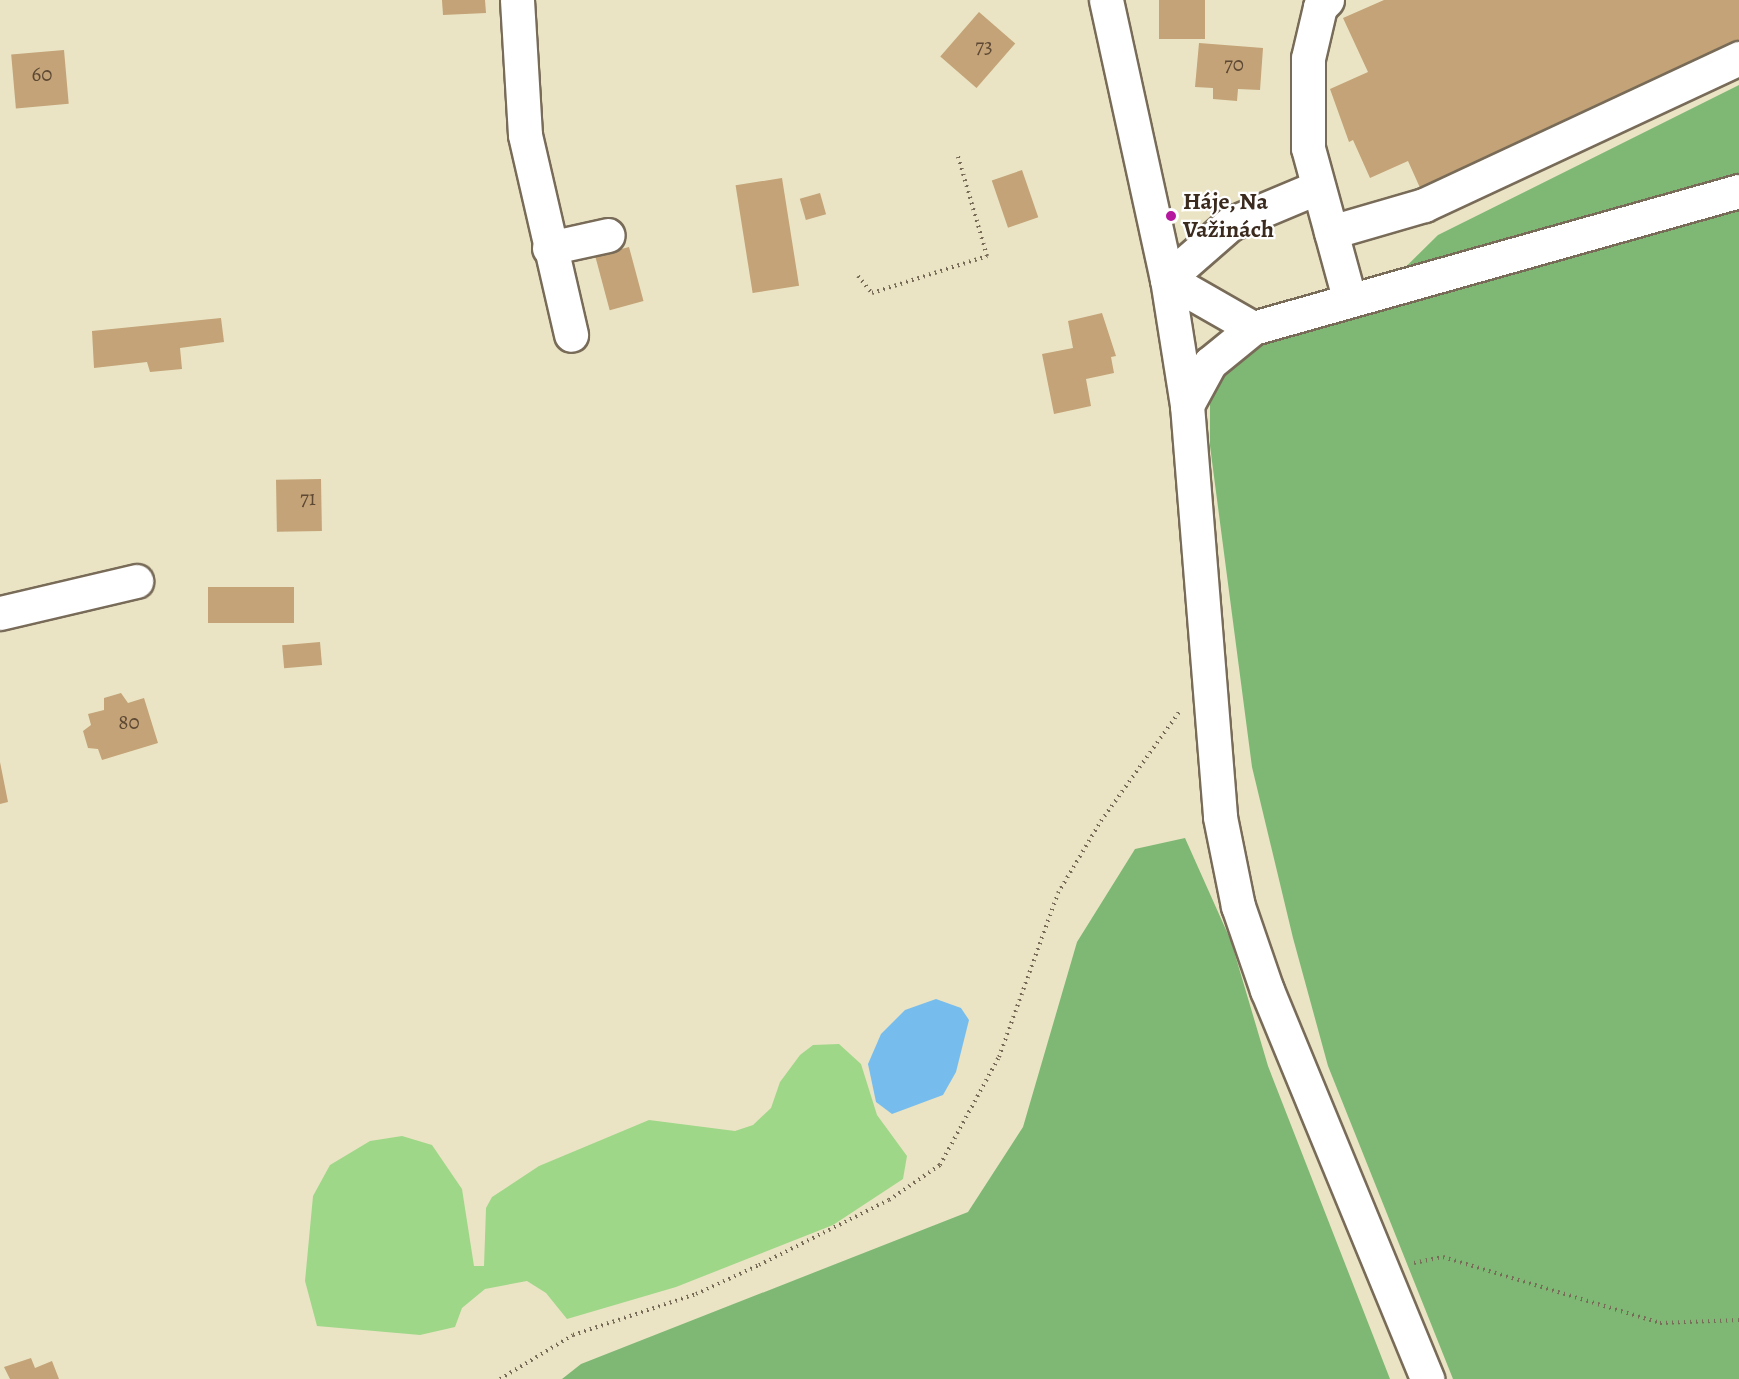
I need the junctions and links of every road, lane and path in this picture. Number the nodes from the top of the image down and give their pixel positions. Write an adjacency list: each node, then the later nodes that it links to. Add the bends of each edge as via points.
1 (517, 0): 10 (main road, via 525,135)
2 (1106, 0): 12 (main road)
3 (1327, 0): 6 (main road, via 1308,58 1308,148)
4 (1739, 58): 8 (main road, via 1424,205)
5 (958, 156): 11 (path, via 987,256 872,293)
6 (1318, 187): 8 (main road); 12 (main road, via 1230,224)
7 (1739, 191): 13 (main road)
8 (1331, 232): 13 (main road)
9 (608, 235): 10 (main road)
10 (549, 248): 15 (main road)
11 (858, 276)
12 (1167, 279): 14 (main road); 16 (main road)
13 (1349, 298): 14 (main road)
14 (1253, 328): 16 (main road, via 1210,363)
15 (571, 335)
16 (1187, 405): 19 (main road)
17 (136, 581): 18 (main road)
18 (0, 613)
19 (1207, 688): 20 (main road, via 1220,817 1238,906 1267,990); 22 (path, via 1180,712 1101,821 1058,893 999,1057 940,1165 889,1200 759,1265 677,1301 573,1335)
20 (1384, 1269): 21 (path, via 1443,1257 1660,1323); 23 (main road)
21 (1739, 1320)
22 (500, 1379)
23 (1427, 1379)

